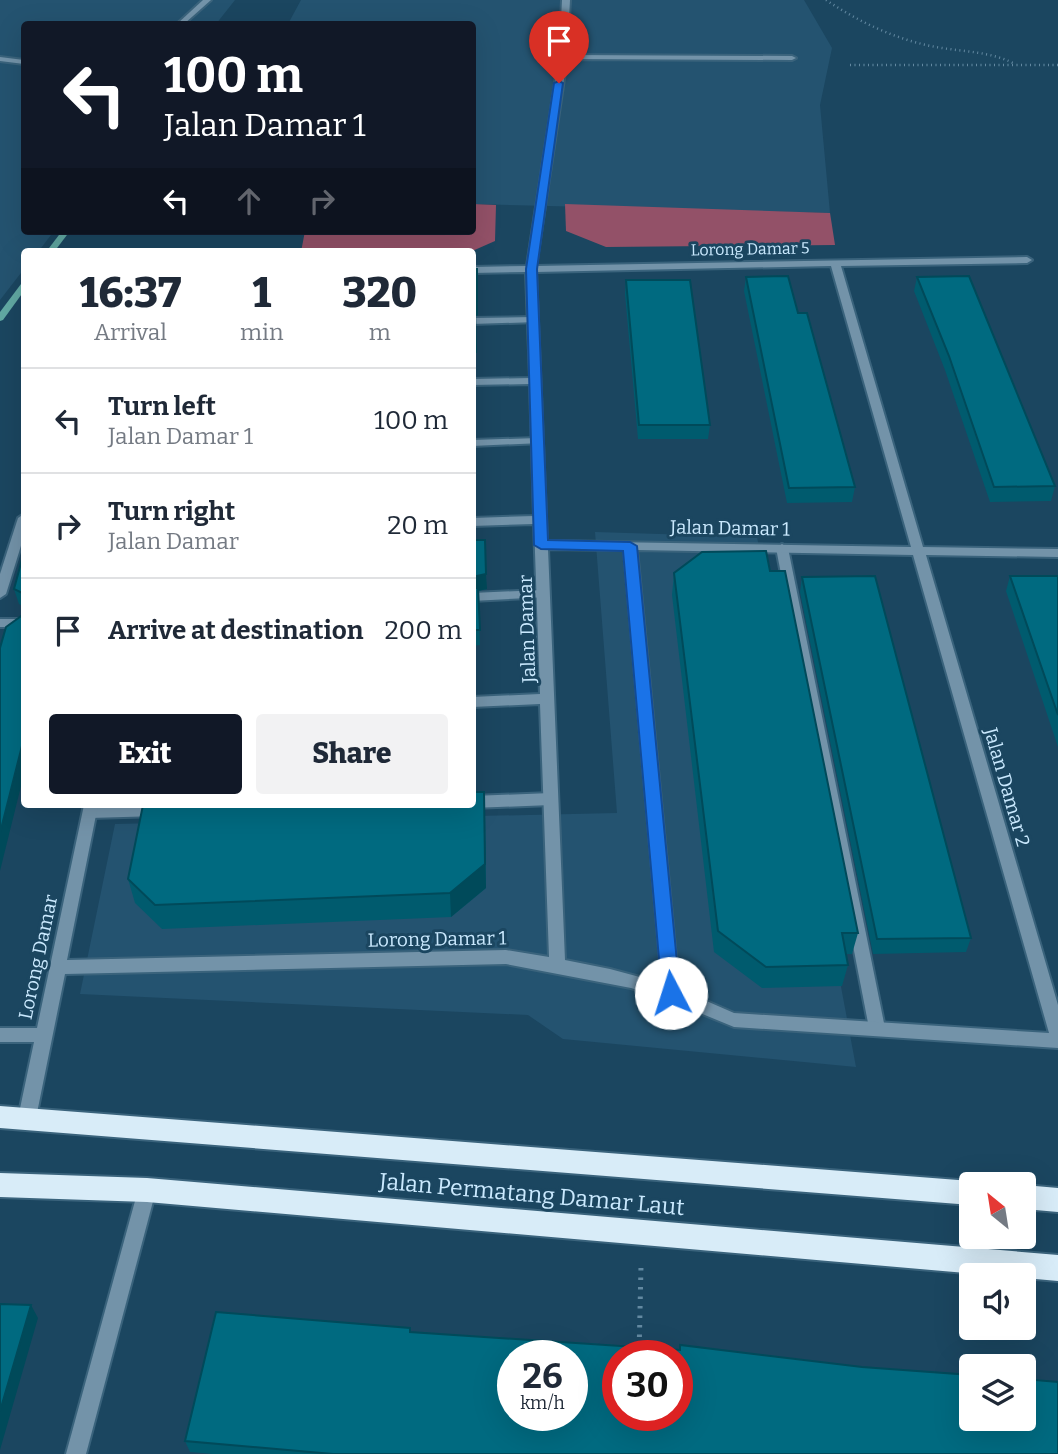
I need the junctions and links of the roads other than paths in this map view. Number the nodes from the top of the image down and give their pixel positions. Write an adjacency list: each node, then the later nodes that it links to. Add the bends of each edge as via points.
1 (207, 0): 3 (street)
2 (566, 0): 4 (street, Jalan Damar)
3 (183, 21)
4 (563, 57): 5 (street); 10 (street, Jalan Damar)
5 (792, 58)
6 (0, 60): 7 (street)
7 (21, 62)
8 (1027, 260): 9 (street, Lorong Damar 5)
9 (835, 264): 10 (street, Lorong Damar 5); 24 (street)
10 (531, 269): 11 (street, Lorong Damar 5); 12 (street, Jalan Damar)
11 (476, 270)
12 (533, 320): 13 (street); 14 (street, Jalan Damar)
13 (476, 321)
14 (535, 381): 15 (street); 16 (street, Jalan Damar)
15 (476, 382)
16 (538, 441): 17 (street); 18 (street, Jalan Damar)
17 (476, 443)
18 (540, 520): 19 (street); 21 (street, Jalan Damar)
19 (476, 522)
20 (21, 528): 26 (street)
21 (541, 545): 22 (street, Jalan Damar 1); 27 (street, Jalan Damar)
22 (630, 546): 23 (street, Jalan Damar 1); 39 (street)
23 (782, 548): 24 (street, Jalan Damar 1); 40 (street)
24 (918, 551): 25 (street, Jalan Damar 1); 41 (street, Jalan Damar 2)
25 (1058, 553)
26 (0, 594)
27 (542, 594): 28 (street); 31 (street, Jalan Damar)
28 (476, 597)
29 (0, 623): 30 (street)
30 (21, 623)
31 (547, 699): 32 (street); 33 (street, Jalan Damar)
32 (476, 702)
33 (551, 799): 34 (street); 37 (street, Jalan Damar)
34 (476, 802)
35 (90, 809): 36 (street); 38 (street, Lorong Damar)
36 (171, 810)
37 (557, 966): 38 (street, Lorong Damar 1, via 506,957); 39 (street, Lorong Damar 1)
38 (58, 967): 43 (street, Lorong Damar)
39 (671, 993): 40 (street, Lorong Damar 1, via 734,1020)
40 (877, 1028): 44 (street, Lorong Damar 1)
41 (1058, 1034)
42 (0, 1035): 43 (street)
43 (44, 1035): 46 (street, Lorong Damar)
44 (1058, 1041)
45 (0, 1117): 46 (highway, Jalan Permatang Damar Laut)
46 (27, 1118): 49 (highway, Jalan Permatang Damar Laut)
47 (0, 1185): 48 (highway, Jalan Permatang Damar Laut)
48 (147, 1190): 52 (highway, Jalan Permatang Damar Laut); 53 (street)
49 (959, 1192)
50 (1036, 1198): 51 (highway)
51 (1058, 1199)
52 (1058, 1268)
53 (76, 1454)

